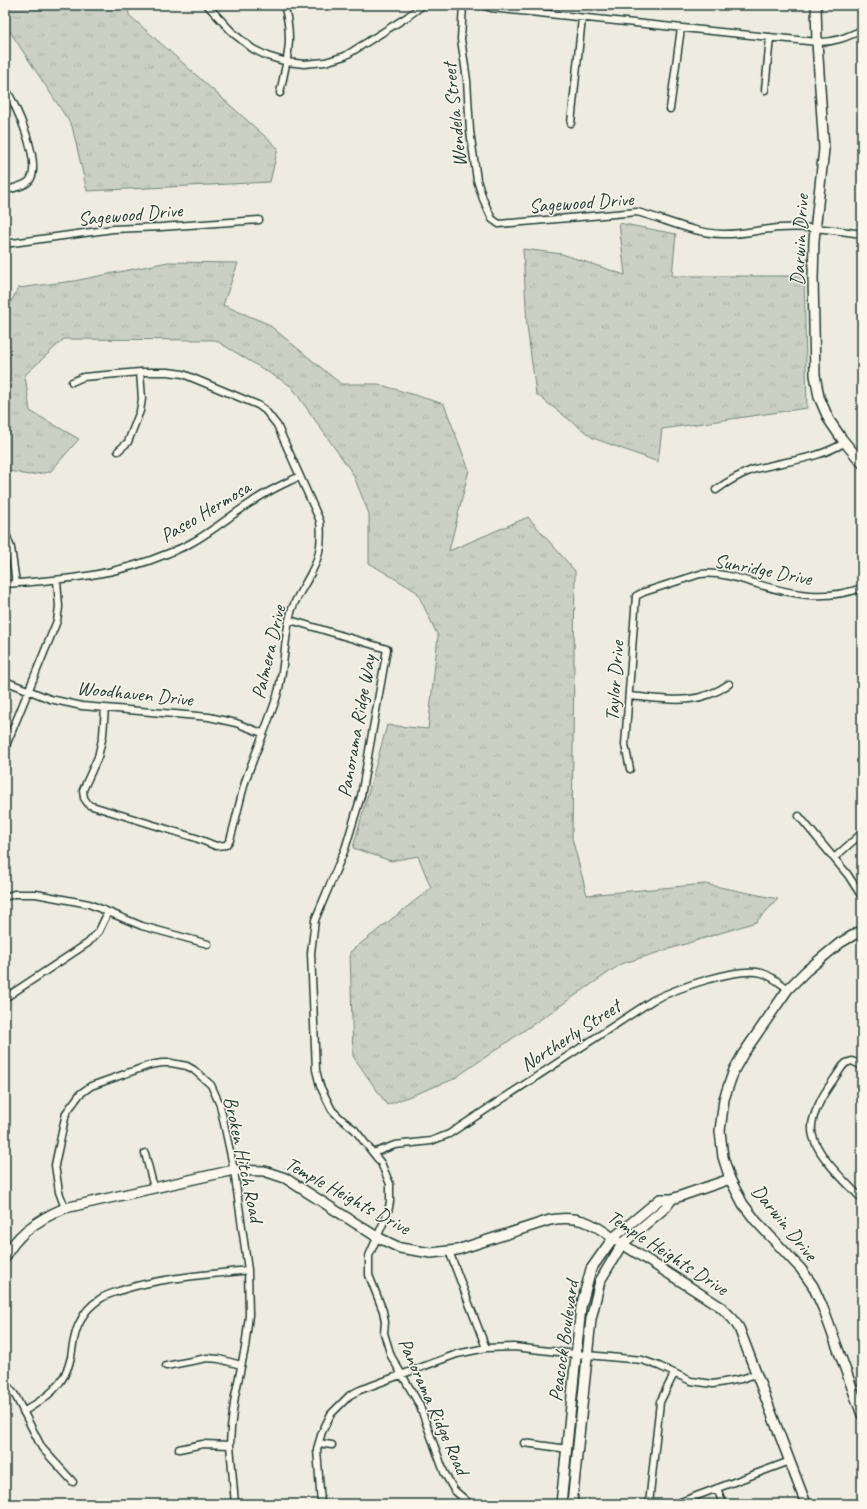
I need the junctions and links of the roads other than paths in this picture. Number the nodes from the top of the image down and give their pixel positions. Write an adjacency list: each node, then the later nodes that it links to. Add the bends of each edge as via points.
1 (208, 5): 12 (street, via 234,34 252,49)
2 (284, 5): 12 (street, via 290,48)
3 (422, 5): 12 (street, via 345,56 326,62)
4 (463, 5): 19 (street, Wendela Street, via 461,39 471,138 477,180 482,199)
5 (481, 5): 7 (street)
6 (816, 5): 11 (street, Darwin Drive)
7 (582, 18): 8 (street); 17 (street)
8 (681, 28): 10 (street); 16 (street)
9 (862, 30): 11 (street, via 848,37)
10 (770, 37): 11 (street); 14 (street)
11 (817, 42): 21 (street, Darwin Drive, via 824,149)
12 (287, 62): 15 (street)
13 (5, 88): 18 (street, via 27,135 34,169 27,183)
14 (765, 90)
15 (280, 93)
16 (670, 109)
17 (572, 123)
18 (5, 190)
19 (492, 219): 21 (street, Sagewood Drive, via 499,224 637,212 656,216 693,230 723,234 782,228)
20 (259, 220): 23 (street, Sagewood Drive, via 113,229)
21 (815, 229): 22 (street, Sagewood Drive); 26 (street, Darwin Drive, via 813,278 816,380 823,409)
22 (862, 234)
23 (5, 244)
24 (140, 372): 25 (street, Palmera Drive, via 83,377); 27 (street, via 140,411 128,442); 29 (street, Palmera Drive, via 183,374 258,405 277,425)
25 (72, 382)
26 (844, 443): 28 (street, Darwin Drive); 30 (street, via 818,455 752,470)
27 (118, 451)
28 (862, 463)
29 (300, 476): 32 (street, Paseo Hermosa, via 252,501 190,544 148,562 88,577); 37 (street, Palmera Drive, via 320,521 320,553 292,609)
30 (716, 490)
31 (5, 531): 33 (street, via 11,548)
32 (57, 580): 33 (street, Paseo Hermosa); 40 (street, via 58,620)
33 (16, 583): 34 (street, Paseo Hermosa)
34 (5, 584)
35 (862, 588): 36 (street, Sunridge Drive, via 831,596 799,595 723,574 710,573 700,574)
36 (636, 596): 41 (street, Taylor Drive)
37 (290, 620): 43 (street, Palmera Drive, via 277,695); 48 (street, Panorama Ridge Way, via 386,649 361,796)
38 (5, 681): 40 (street, Woodhaven Drive)
39 (729, 684): 41 (street, via 711,695 694,699)
40 (29, 691): 42 (street, Woodhaven Drive, via 82,706); 44 (street)
41 (629, 696): 45 (street, Taylor Drive, via 626,745)
42 (105, 708): 43 (street, Woodhaven Drive, via 209,717 236,723); 43 (street, Palmera Drive, via 104,735 98,757 83,790 84,798 89,805 216,846 226,845 230,840)
43 (262, 733)
44 (5, 748)
45 (630, 769)
46 (799, 816): 49 (street)
47 (862, 833): 49 (street)
48 (346, 849): 59 (street, Panorama Ridge Road, via 315,920 311,953 316,1070 320,1086 332,1110 355,1130)
49 (834, 858): 51 (street)
50 (5, 897): 52 (street, via 14,894 36,894 89,904)
51 (862, 897)
52 (108, 912): 54 (street, via 142,926); 56 (street, via 99,931 88,943)
53 (862, 930): 55 (street, Darwin Drive, via 840,943)
54 (208, 944)
55 (788, 989): 59 (street, Northerly Street, via 762,973 751,972 717,977 674,990 653,1000 448,1134 431,1141 395,1145); 61 (street, Darwin Drive, via 743,1054 734,1070 724,1099 720,1131)
56 (5, 998)
57 (862, 1066): 64 (street, via 852,1062 842,1067 819,1102 812,1130 820,1154)
58 (145, 1153): 62 (street)
59 (373, 1153): 66 (street, Panorama Ridge Road, via 381,1163 390,1184 388,1212)
60 (234, 1170): 62 (street, Temple Heights Drive); 65 (street, Broken Hitch Road, via 220,1105 211,1085 187,1066 170,1063 150,1065 91,1086 74,1100 66,1113 55,1165 59,1192); 66 (street, Temple Heights Drive, via 264,1171 285,1178); 71 (street, Broken Hitch Road)
61 (730, 1180): 63 (street, Peacock Boulevard); 82 (street, Darwin Drive, via 756,1221 801,1269 813,1286)
62 (154, 1188): 65 (street, Temple Heights Drive)
63 (672, 1199): 67 (street, Peacock Boulevard, via 660,1199); 68 (street, Peacock Boulevard)
64 (862, 1199)
65 (65, 1208): 70 (street, Temple Heights Drive, via 48,1216 14,1242)
66 (377, 1237): 69 (street, Temple Heights Drive, via 400,1248 431,1253); 77 (street, Panorama Ridge Road, via 369,1256 369,1275 383,1311 387,1346)
67 (613, 1238): 68 (street, Temple Heights Drive); 69 (street, Temple Heights Drive, via 583,1220 564,1218); 73 (street, Peacock Boulevard, via 591,1269 581,1307)
68 (622, 1244): 74 (street, Peacock Boulevard, via 600,1281 591,1319); 79 (street, Temple Heights Drive, via 721,1307 739,1328)
69 (449, 1251): 72 (street)
70 (5, 1258)
71 (248, 1270): 75 (street, Broken Hitch Road, via 248,1315); 81 (street, via 160,1280 100,1299 87,1310 79,1322 69,1365 62,1379 45,1399)
72 (486, 1348): 73 (street, via 514,1347); 77 (street, via 457,1354)
73 (576, 1354): 74 (street); 88 (street, Peacock Boulevard)
74 (588, 1355): 78 (street, via 642,1360); 96 (street, Peacock Boulevard)
75 (241, 1365): 76 (street, via 207,1358); 85 (street, Broken Hitch Road)
76 (166, 1366)
77 (402, 1374): 83 (street, via 350,1395 330,1414); 94 (street, Panorama Ridge Road, via 419,1404 444,1472 454,1490)
78 (674, 1374): 79 (street, via 691,1381 713,1384 741,1380); 97 (street, via 660,1402)
79 (756, 1374): 89 (street, Temple Heights Drive)
80 (5, 1383): 81 (street, via 15,1395)
81 (23, 1412): 90 (street, via 42,1448)
82 (862, 1415)
83 (319, 1443): 86 (street); 93 (street)
84 (524, 1443): 88 (street)
85 (230, 1445): 87 (street, via 203,1444); 92 (street, Broken Hitch Road)
86 (332, 1446)
87 (179, 1449)
88 (568, 1449): 95 (street, Peacock Boulevard)
89 (790, 1461): 91 (street); 100 (street, Temple Heights Drive)
90 (73, 1482)
91 (717, 1488): 98 (street); 99 (street)
92 (235, 1504)
93 (321, 1504)
94 (470, 1504)
95 (561, 1504)
96 (572, 1504)
97 (649, 1504)
98 (672, 1504)
99 (723, 1504)
100 (806, 1504)

